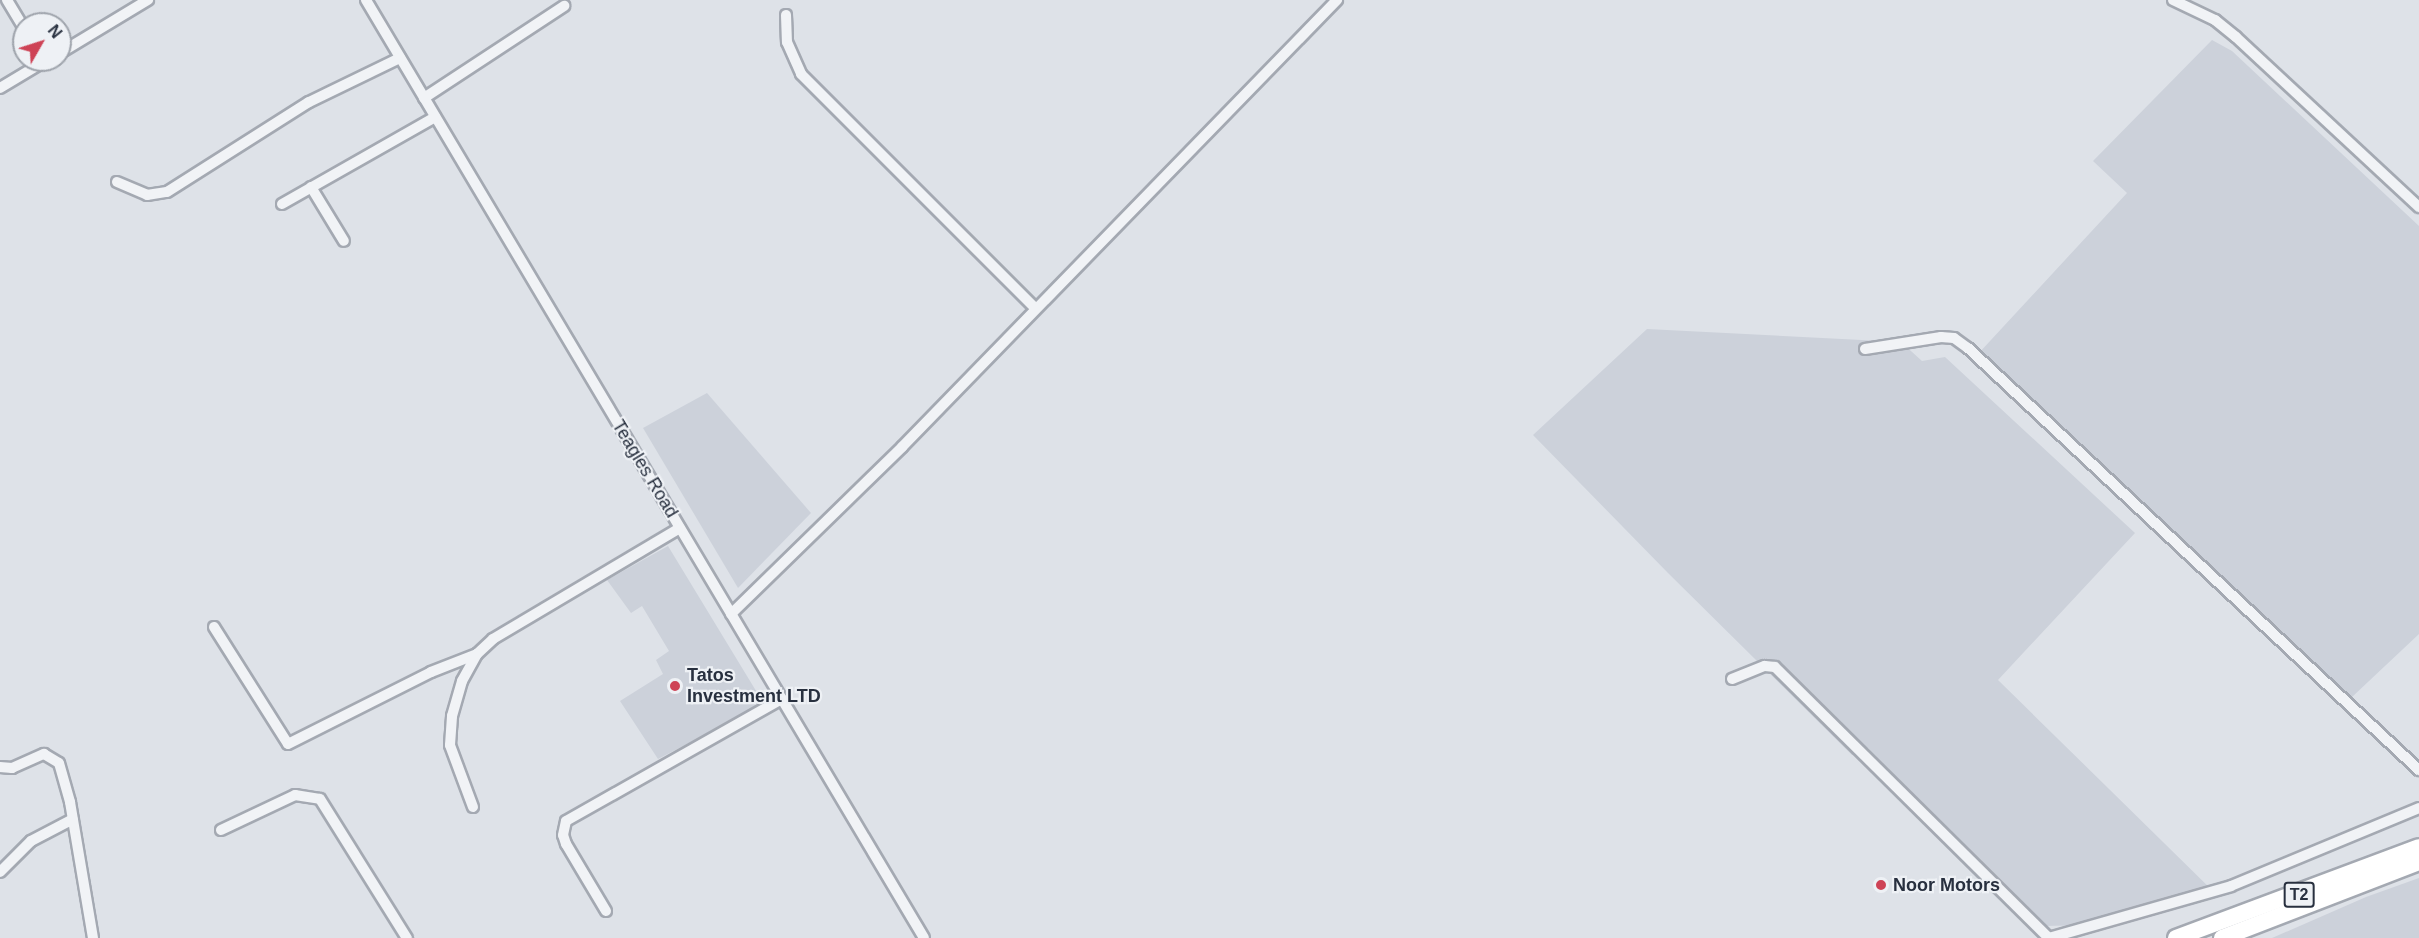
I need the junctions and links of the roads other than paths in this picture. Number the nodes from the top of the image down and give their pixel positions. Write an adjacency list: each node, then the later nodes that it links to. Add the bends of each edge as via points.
1 (148, 0): 7 (street)
2 (366, 0): 8 (street, Teagles Road)
3 (1337, 0): 18 (street)
4 (2173, 0): 16 (street, via 2215,20 2236,37)
5 (564, 6): 11 (street)
6 (786, 15): 18 (street, via 787,42 801,74)
7 (72, 46)
8 (400, 58): 11 (street, Teagles Road); 13 (street, via 309,102 167,192 147,195)
9 (26, 72): 10 (street)
10 (0, 88)
11 (424, 98): 12 (street, Teagles Road)
12 (435, 117): 14 (street); 20 (street, Teagles Road)
13 (117, 182)
14 (311, 187): 15 (street); 17 (street)
15 (282, 204)
16 (2419, 207)
17 (344, 242)
18 (1035, 308): 21 (street, via 902,447)
19 (1865, 350): 27 (street, via 1941,338 1954,338 1968,348)
20 (680, 528): 21 (street, Teagles Road); 23 (street, via 494,639)
21 (731, 614): 25 (street, Teagles Road)
22 (213, 627): 23 (street, via 288,744 431,672)
23 (477, 654): 28 (street, via 462,681 452,716 450,745)
24 (1732, 679): 39 (street, via 1766,666 1775,667)
25 (782, 699): 35 (street, via 566,821 566,844); 38 (street, Teagles Road)
26 (0, 767): 30 (street, via 12,768 44,754 51,756 59,763)
27 (2419, 770)
28 (473, 807)
29 (2419, 808): 39 (street, via 2231,886)
30 (73, 819): 34 (street, via 31,841); 36 (street)
31 (221, 830): 37 (street, via 295,795 320,799)
32 (2419, 847): 40 (main road, T2)
33 (2419, 862): 41 (main road, T2)
34 (0, 872)
35 (606, 912)
36 (93, 938)
37 (407, 938)
38 (924, 938)
39 (2049, 938)
40 (2176, 938)
41 (2222, 938)

